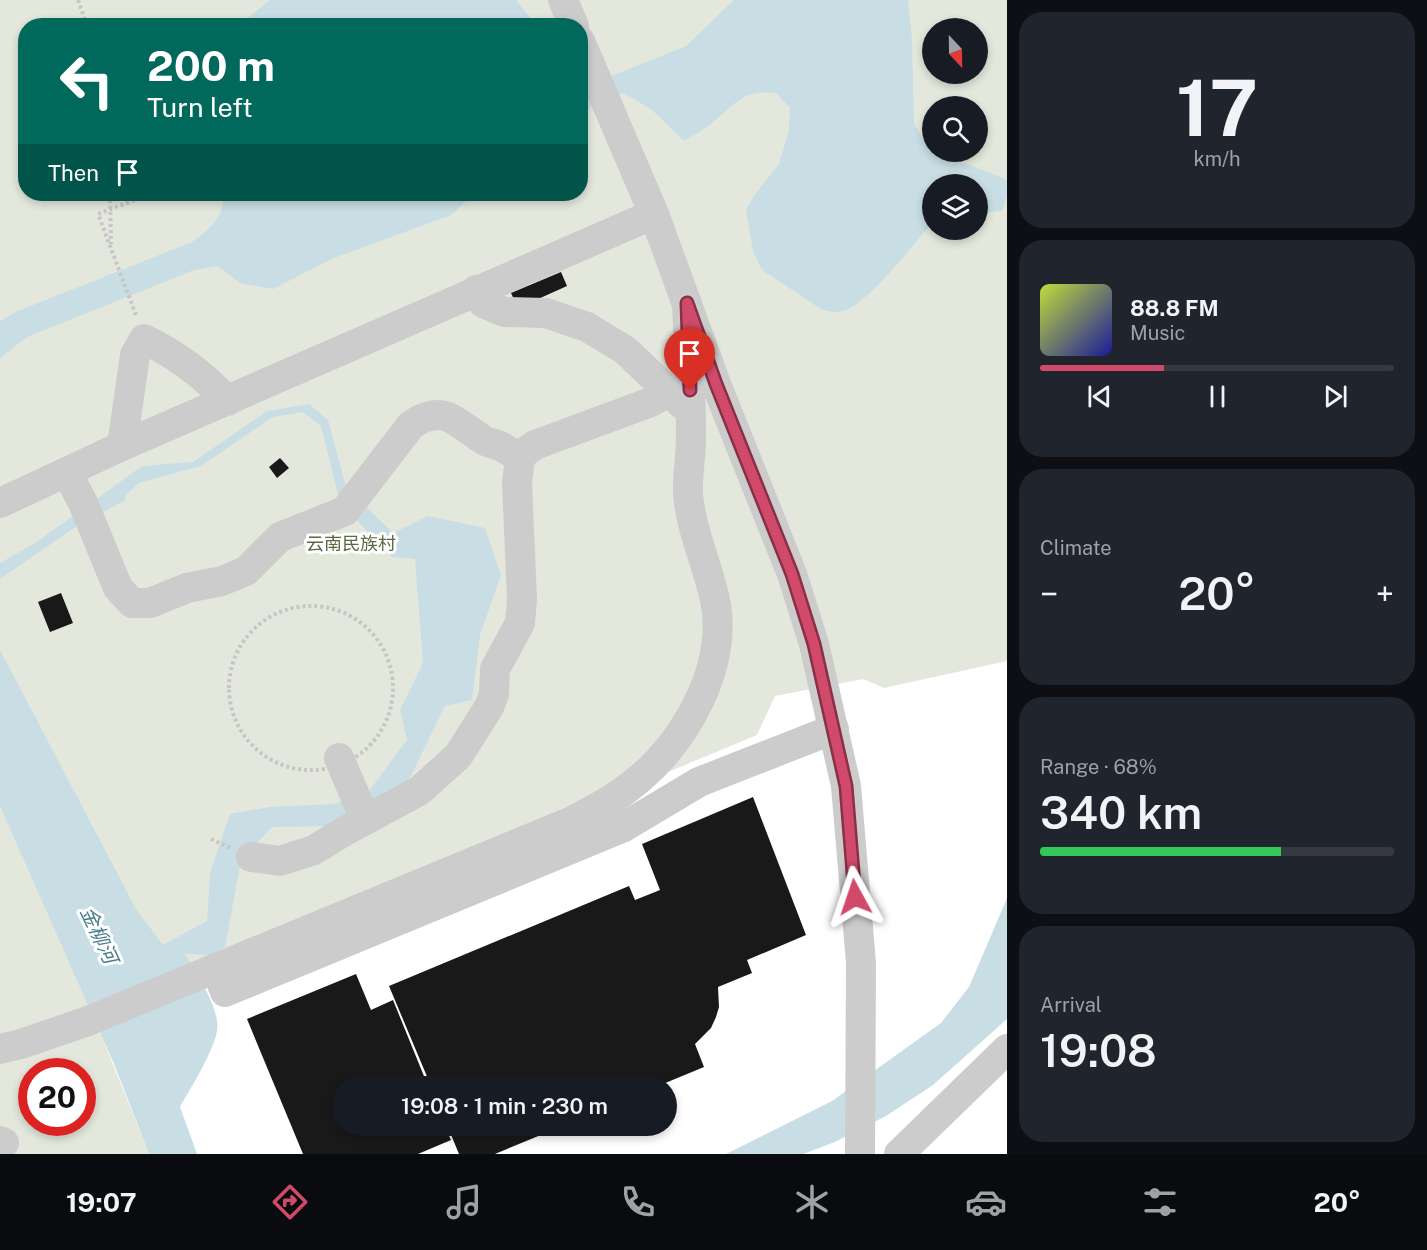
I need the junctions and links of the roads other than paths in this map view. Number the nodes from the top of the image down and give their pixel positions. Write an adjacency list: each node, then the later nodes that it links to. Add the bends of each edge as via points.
1 (563, 0): 2 (street)
2 (571, 18)
3 (588, 59): 4 (street)
4 (654, 213): 5 (street); 6 (street)
5 (476, 291): 7 (street, via 483,303 504,312 546,313 587,327 625,350); 8 (street)
6 (687, 303): 9 (street); 14 (street, via 792,574)
7 (669, 392): 9 (street); 11 (street, via 535,445)
8 (227, 401): 10 (street); 10 (street, via 213,384 140,327)
9 (691, 412): 18 (street, via 688,494 716,603 719,633 711,670 691,719 667,751 638,780 572,821)
10 (122, 446): 12 (street)
11 (519, 459): 12 (street, via 501,446 484,441 451,417 436,414 422,418 411,425 352,501 280,537 246,571 150,603 132,603 118,588); 16 (street, via 520,623 495,669 489,707 458,756 419,791)
12 (67, 472): 13 (street)
13 (0, 503)
14 (834, 729): 18 (street, via 699,782 622,828 225,992); 21 (street, via 846,786 861,963)
15 (341, 760): 16 (street)
16 (360, 809): 17 (street, via 314,850 280,861)
17 (251, 857)
18 (209, 971): 19 (street, via 88,1021)
19 (0, 1049)
20 (1007, 1049): 22 (street)
21 (860, 1147)
22 (899, 1154)

